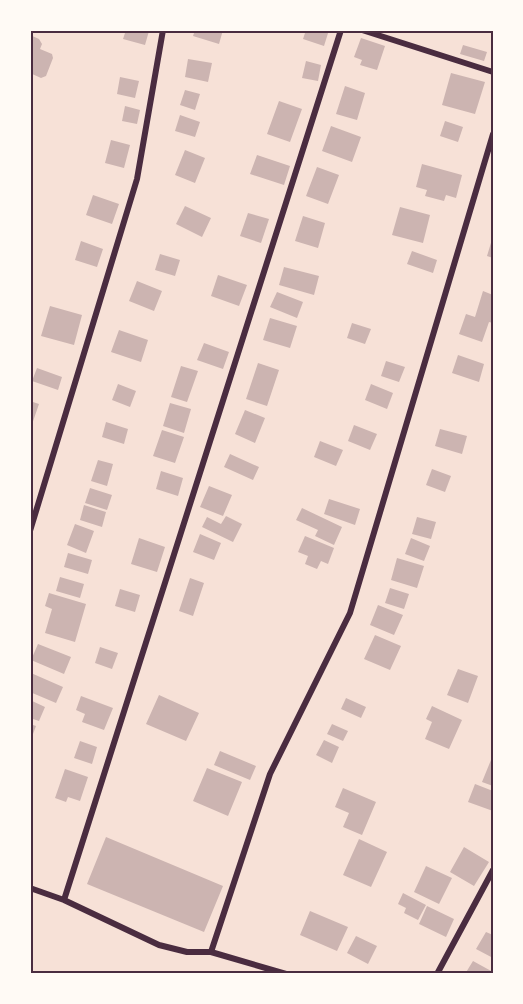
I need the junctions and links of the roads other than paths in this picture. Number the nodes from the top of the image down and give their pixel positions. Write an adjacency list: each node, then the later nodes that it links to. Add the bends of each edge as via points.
1 (163, 30): 6 (street, via 137,179)
2 (341, 30): 9 (street)
3 (362, 30): 4 (street)
4 (493, 72)
5 (493, 134): 10 (street, via 350,613 270,774)
6 (30, 531)
7 (493, 870): 12 (street)
8 (30, 888): 9 (street)
9 (64, 900): 10 (street, via 159,945 187,952)
10 (211, 952): 11 (street)
11 (286, 974)
12 (437, 974)

